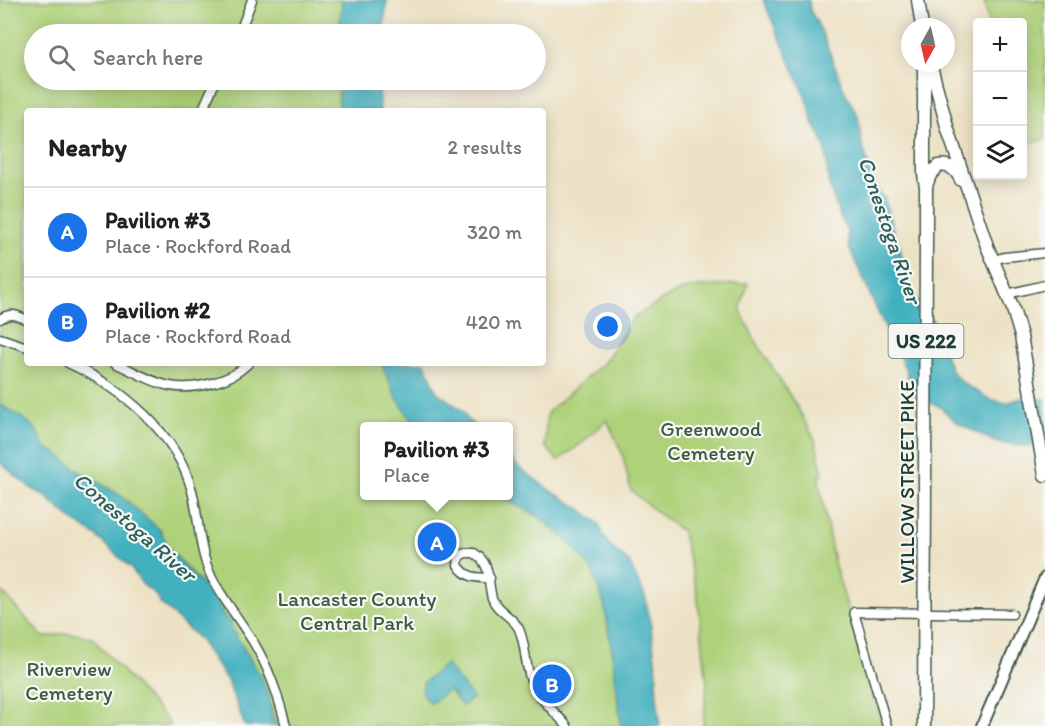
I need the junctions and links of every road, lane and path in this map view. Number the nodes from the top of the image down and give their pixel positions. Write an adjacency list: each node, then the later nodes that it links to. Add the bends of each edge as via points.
1 (252, 0): 4 (street)
2 (918, 0): 3 (highway)
3 (921, 18)
4 (242, 24)
5 (924, 72): 9 (highway, WILLOW STREET PIKE / US 222)
6 (932, 72): 10 (highway)
7 (211, 90): 8 (street)
8 (203, 108)
9 (926, 188): 10 (highway, via 938,166 955,169); 25 (highway, WILLOW STREET PIKE / US 222)
10 (987, 246): 12 (highway)
11 (1045, 253): 12 (street)
12 (993, 260): 14 (highway)
13 (1045, 285): 14 (street)
14 (1007, 294): 22 (highway, via 1021,336)
15 (0, 319): 16 (street, via 14,315)
16 (24, 320)
17 (0, 338): 18 (street)
18 (24, 346)
19 (74, 366): 27 (street, via 105,382 132,404 175,453 192,491 207,566 269,672)
20 (122, 366): 21 (street, via 166,386 187,389 224,380)
21 (245, 366)
22 (1044, 471)
23 (490, 578): 28 (street, via 495,603 518,628 535,689)
24 (1045, 578): 31 (main road)
25 (925, 612): 26 (street); 29 (street, via 854,612); 30 (highway, US 222)
26 (1012, 614)
27 (286, 726)
28 (567, 726)
29 (887, 726)
30 (924, 726)
31 (982, 726)

